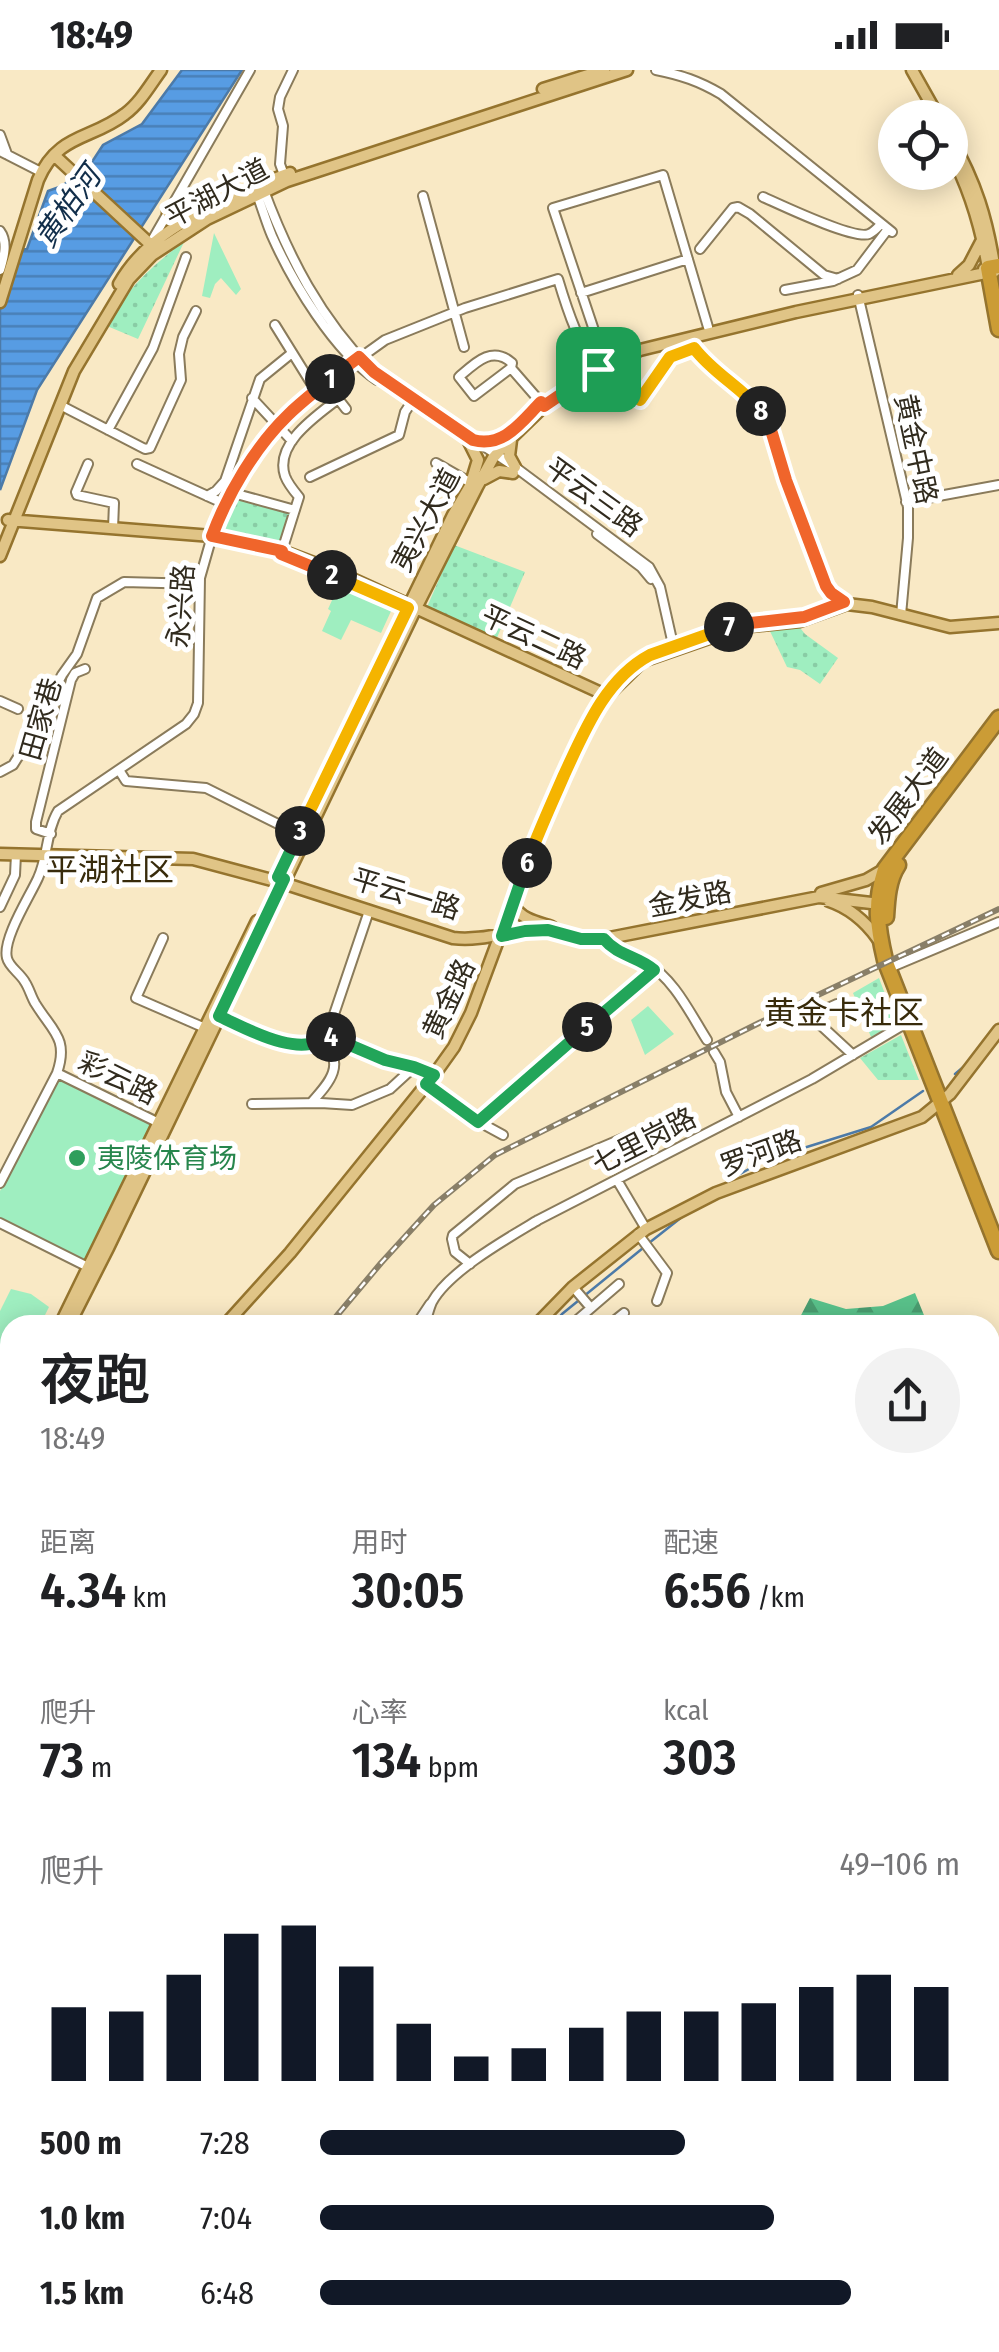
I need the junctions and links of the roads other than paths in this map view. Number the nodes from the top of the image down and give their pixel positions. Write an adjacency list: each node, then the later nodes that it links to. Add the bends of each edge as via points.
1 (161, 70): 12 (main road, via 123,116)
2 (250, 70): 20 (street)
3 (294, 70): 15 (street, via 278,109)
4 (604, 70): 15 (main road, 平湖大道)
5 (627, 70): 17 (main road, 平湖大道)
6 (656, 70): 22 (street, via 721,94)
7 (908, 70): 8 (main road); 9 (main road)
8 (922, 100)
9 (927, 100)
10 (0, 135): 11 (street)
11 (3, 153): 13 (street)
12 (54, 155): 13 (main road); 25 (main road)
13 (41, 172): 39 (main road)
14 (968, 173): 24 (main road)
15 (284, 175): 17 (main road, 平湖大道)
16 (968, 189): 24 (main road)
17 (260, 190): 21 (main road, 平湖大道); 33 (main road, 平湖大道, via 152,256); 47 (street, 平云三路, via 272,235 301,290)
18 (423, 196): 41 (street)
19 (762, 197): 22 (street, via 849,233)
20 (168, 212): 21 (main road); 25 (street)
21 (180, 223): 25 (main road, 平湖大道)
22 (887, 228): 34 (street, via 862,266)
23 (0, 231): 31 (street)
24 (986, 235): 27 (main road); 30 (main road); 32 (main road)
25 (150, 244): 33 (street); 77 (main road, 平湖大道, via 125,273 69,369)
26 (700, 248): 34 (street, via 738,207)
27 (999, 249)
28 (186, 257): 59 (street, via 153,348)
29 (688, 259): 36 (street); 36 (street, via 663,175 553,208); 43 (street)
30 (994, 269): 32 (main road, 夷兴大道); 38 (highway)
31 (0, 270)
32 (958, 276): 37 (main road, 夷兴大道); 38 (main road, via 983,285)
33 (129, 279): 56 (main road, 平湖大道)
34 (838, 279): 35 (street)
35 (786, 290)
36 (580, 293): 48 (street)
37 (859, 297): 43 (main road, 夷兴大道); 48 (main road, 夷兴大道); 74 (street, 黄金中路)
38 (997, 300): 44 (highway)
39 (0, 302)
40 (196, 310): 59 (street, via 179,354 182,380 150,448)
41 (454, 312): 45 (street); 47 (street, 永兴路); 48 (street, 永兴路, via 558,279 570,319)
42 (275, 325): 46 (street)
43 (708, 327): 48 (main road, 夷兴大道, via 640,345)
44 (999, 329)
45 (464, 348)
46 (292, 353): 51 (street); 52 (street, via 260,379)
47 (357, 359): 50 (street, 永兴路); 54 (street, 平云三路); 62 (street, 平云三路)
48 (599, 365): 55 (main road, 夷兴大道); 85 (street, via 640,400 670,357 694,348 747,396 771,430 826,586)
49 (511, 368): 49 (street, via 504,356 492,354 458,377 474,396); 55 (street)
50 (326, 383): 51 (street, 永兴路); 53 (street)
51 (316, 391): 58 (street, 永兴路)
52 (252, 398): 58 (street); 72 (street, via 225,481)
53 (338, 399): 57 (street); 61 (street)
54 (410, 403): 62 (street, 平云三路); 68 (street, via 399,435)
55 (542, 404): 60 (main road, 夷兴大道)
56 (60, 406): 59 (street); 73 (main road, 平湖大道)
57 (346, 409)
58 (277, 428): 61 (street); 71 (street, 永兴路)
59 (108, 430)
60 (510, 436): 62 (main road); 63 (main road, 夷兴大道); 67 (main road)
61 (292, 441): 76 (street, via 283,467 299,497)
62 (471, 441): 63 (street, 平云三路); 69 (main road, via 478,460)
63 (493, 455): 67 (street, 平云三路); 69 (main road, 夷兴大道)
64 (436, 463): 69 (street)
65 (88, 464): 79 (street, via 77,495 114,503)
66 (138, 464): 72 (street)
67 (514, 470): 69 (main road); 89 (street, 平云三路, via 641,566 654,584)
68 (310, 477)
69 (474, 485): 86 (main road, 夷兴大道)
70 (999, 485): 74 (street)
71 (233, 493): 75 (street, 永兴路); 76 (street)
72 (207, 496): 75 (street)
73 (22, 497): 77 (main road, 平湖大道); 78 (main road, via 23,515)
74 (906, 502): 87 (street, 黄金中路)
75 (226, 504): 80 (street, 永兴路)
76 (295, 510): 82 (street)
77 (9, 523): 78 (main road, 平云二路); 80 (main road, 平云二路); 81 (main road, 平湖大道); 83 (main road, 平湖大道)
78 (36, 523): 79 (main road, 平云二路)
79 (113, 529): 80 (main road, 平云二路)
80 (211, 538): 82 (main road, 平云二路); 84 (street, 永兴路)
81 (0, 543)
82 (282, 553): 86 (main road, 平云二路)
83 (0, 556)
84 (199, 584): 90 (street, via 115,586 97,598); 96 (street, 永兴路, via 194,714)
85 (846, 603): 87 (main road); 89 (main road, 黄金路, via 800,621 740,627)
86 (412, 608): 91 (main road, 平云二路); 99 (main road, 夷兴大道); 104 (main road, 夷兴大道)
87 (901, 614): 88 (main road, via 950,627)
88 (999, 621)
89 (672, 648): 91 (main road, 黄金路, via 643,662)
90 (73, 660): 97 (street, via 13,765); 98 (street, 田家巷, via 89,670 71,680 36,822 36,829)
91 (604, 699): 107 (main road, 黄金路, via 538,834)
92 (0, 700): 93 (street)
93 (18, 709)
94 (999, 718): 103 (highway, 发展大道)
95 (999, 730): 106 (highway, 发展大道, via 893,871)
96 (118, 770): 98 (street, 永兴路, via 58,811); 99 (street, via 126,781 206,788)
97 (0, 772)
98 (51, 834): 101 (street, 永兴路)
99 (298, 834): 104 (main road, 夷兴大道)
100 (0, 852): 101 (main road, 平云一路); 102 (main road, 平云一路)
101 (47, 853): 102 (main road, 平云一路); 104 (main road, 平云一路, via 192,860); 130 (street, 彩云路, via 6,951 62,1046)
102 (16, 854): 108 (street)
103 (884, 868): 105 (main road); 106 (highway, 发展大道)
104 (280, 880): 109 (main road, 平云一路); 112 (main road, 平云一路, via 453,934); 121 (main road, 夷兴大道); 123 (main road, 夷兴大道)
105 (819, 895): 106 (main road, 金发路); 111 (main road, 金发路, via 603,936); 114 (main road, 金发路); 116 (main road, via 858,916)
106 (882, 901): 116 (highway, 发展大道, via 876,917); 117 (highway, 发展大道)
107 (513, 905): 111 (main road, via 528,920); 112 (main road, 黄金路)
108 (0, 907)
109 (369, 910): 115 (main road, 平云一路); 125 (street)
110 (999, 922): 117 (street)
111 (554, 927): 112 (main road, 金发路)
112 (502, 933): 114 (main road, 金发路, via 548,930); 115 (main road, 平云一路); 118 (main road, 黄金路)
113 (163, 938): 123 (street, via 136,998)
114 (604, 939): 119 (street)
115 (470, 940): 118 (main road, via 488,953)
116 (881, 944): 122 (highway, 发展大道)
117 (894, 966): 132 (highway, 发展大道)
118 (488, 968): 131 (main road, 黄金路, via 454,1047)
119 (654, 970): 126 (street); 137 (street)
120 (836, 1004): 128 (street, via 813,1018)
121 (219, 1016): 125 (street, via 298,1045); 155 (main road, 夷兴大道)
122 (908, 1022): 128 (street, 七里岗路); 132 (highway, 发展大道)
123 (205, 1028): 136 (main road, 夷兴大道)
124 (999, 1030): 132 (main road, 罗河路)
125 (325, 1037): 129 (street); 133 (street, via 334,1072)
126 (708, 1040)
127 (714, 1052): 135 (street)
128 (853, 1054): 135 (street, 七里岗路)
129 (414, 1067): 131 (street); 133 (street, via 365,1101)
130 (57, 1073): 136 (street, 彩云路); 141 (street, 彩云路)
131 (430, 1080): 137 (street); 156 (main road, 黄金路)
132 (943, 1100): 143 (main road, 罗河路, via 922,1117 716,1193); 144 (highway, 发展大道); 145 (highway, 发展大道)
133 (311, 1103): 134 (street)
134 (252, 1104)
135 (739, 1117): 140 (street, 七里岗路)
136 (159, 1122): 147 (main road, 夷兴大道)
137 (478, 1122): 139 (street)
138 (652, 1126): 146 (street, via 515,1184 453,1236 456,1252)
139 (502, 1135)
140 (617, 1180): 143 (street); 146 (street, 七里岗路)
141 (0, 1183)
142 (0, 1223): 147 (street)
143 (642, 1231): 149 (main road, 罗河路); 151 (street, via 667,1273)
144 (999, 1232)
145 (999, 1251)
146 (470, 1264): 150 (street, 七里岗路)
147 (88, 1267): 154 (main road, 夷兴大道)
148 (619, 1284): 152 (street)
149 (574, 1287): 152 (street); 159 (main road, 罗河路)
150 (434, 1299): 157 (street); 158 (street, 七里岗路)
151 (656, 1301)
152 (591, 1308): 160 (street)
153 (624, 1313): 161 (street)
154 (65, 1315)
155 (74, 1315)
156 (234, 1315)
157 (421, 1315)
158 (428, 1315)
159 (546, 1315)
160 (583, 1315)
161 (622, 1315)

